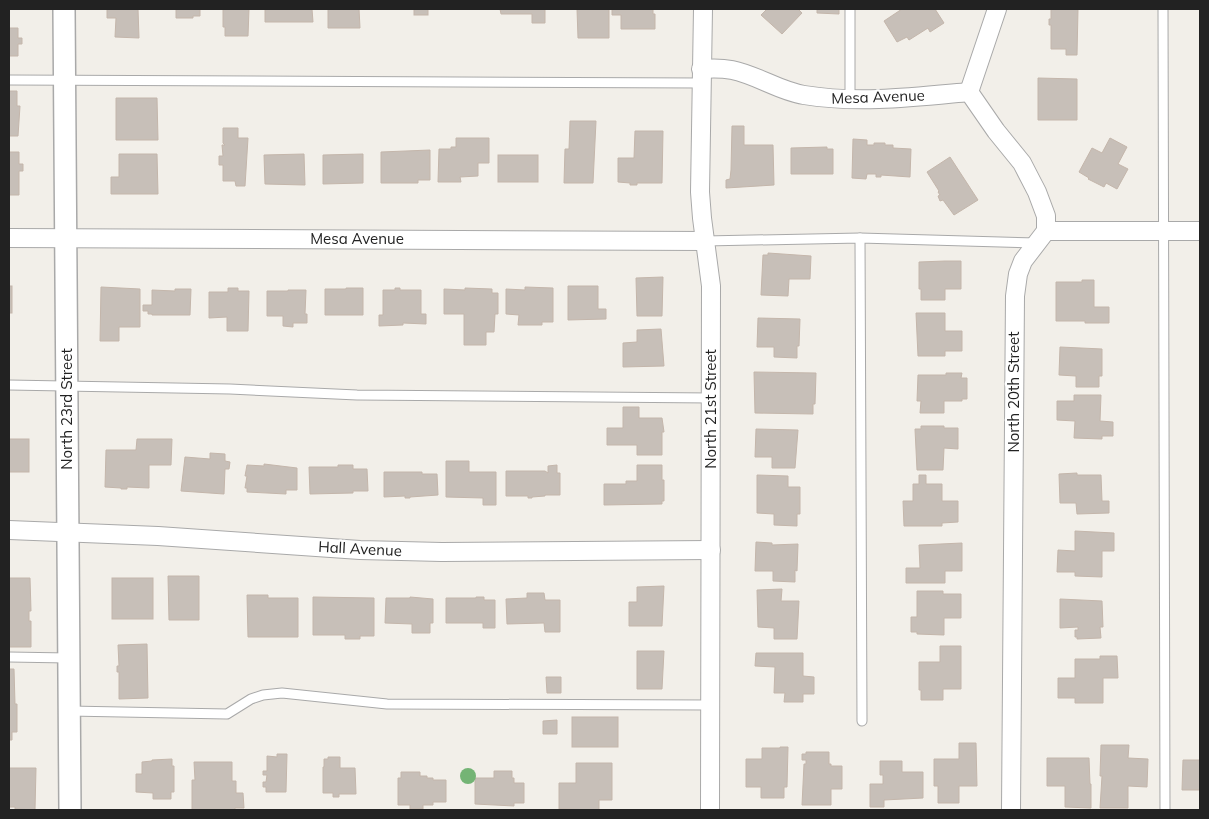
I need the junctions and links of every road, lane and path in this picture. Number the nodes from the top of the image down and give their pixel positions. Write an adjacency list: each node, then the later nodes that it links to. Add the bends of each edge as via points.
1 (64, 9): 8 (street, North 23rd Street)
2 (703, 9): 6 (street, North 21st Street)
3 (850, 9): 10 (lane)
4 (997, 9): 9 (street)
5 (1164, 9): 11 (lane)
6 (701, 76): 8 (lane); 10 (street, Mesa Avenue, via 718,68 732,70 801,95); 17 (street, North 21st Street, via 700,192)
7 (9, 80): 8 (lane)
8 (65, 80): 15 (street, North 23rd Street)
9 (970, 92): 10 (street, Mesa Avenue); 13 (street, via 1022,163 1037,192 1046,216)
10 (850, 100)
11 (1164, 231): 12 (street); 13 (street); 32 (lane)
12 (1200, 231)
13 (1041, 237): 16 (lane); 31 (street, North 20th Street, via 1018,274 1015,296)
14 (9, 238): 15 (street, Mesa Avenue)
15 (66, 238): 17 (street, Mesa Avenue); 19 (street, North 23rd Street)
16 (860, 238): 17 (lane); 28 (lane)
17 (705, 241): 20 (street, North 21st Street, via 711,286)
18 (9, 385): 19 (lane)
19 (67, 385): 20 (lane, via 357,395); 22 (street, North 23rd Street)
20 (711, 398): 23 (street, North 21st Street)
21 (9, 530): 22 (street, Hall Avenue)
22 (68, 532): 23 (street, Hall Avenue, via 360,550); 25 (street, North 23rd Street)
23 (711, 550): 26 (street, North 21st Street)
24 (9, 656): 25 (lane)
25 (69, 658): 27 (street, North 23rd Street)
26 (710, 705): 27 (lane, via 387,704 282,694 251,699 227,714); 30 (street, North 21st Street)
27 (69, 711): 29 (street, North 23rd Street)
28 (862, 721)
29 (70, 810)
30 (710, 810)
31 (1011, 810)
32 (1165, 810)

